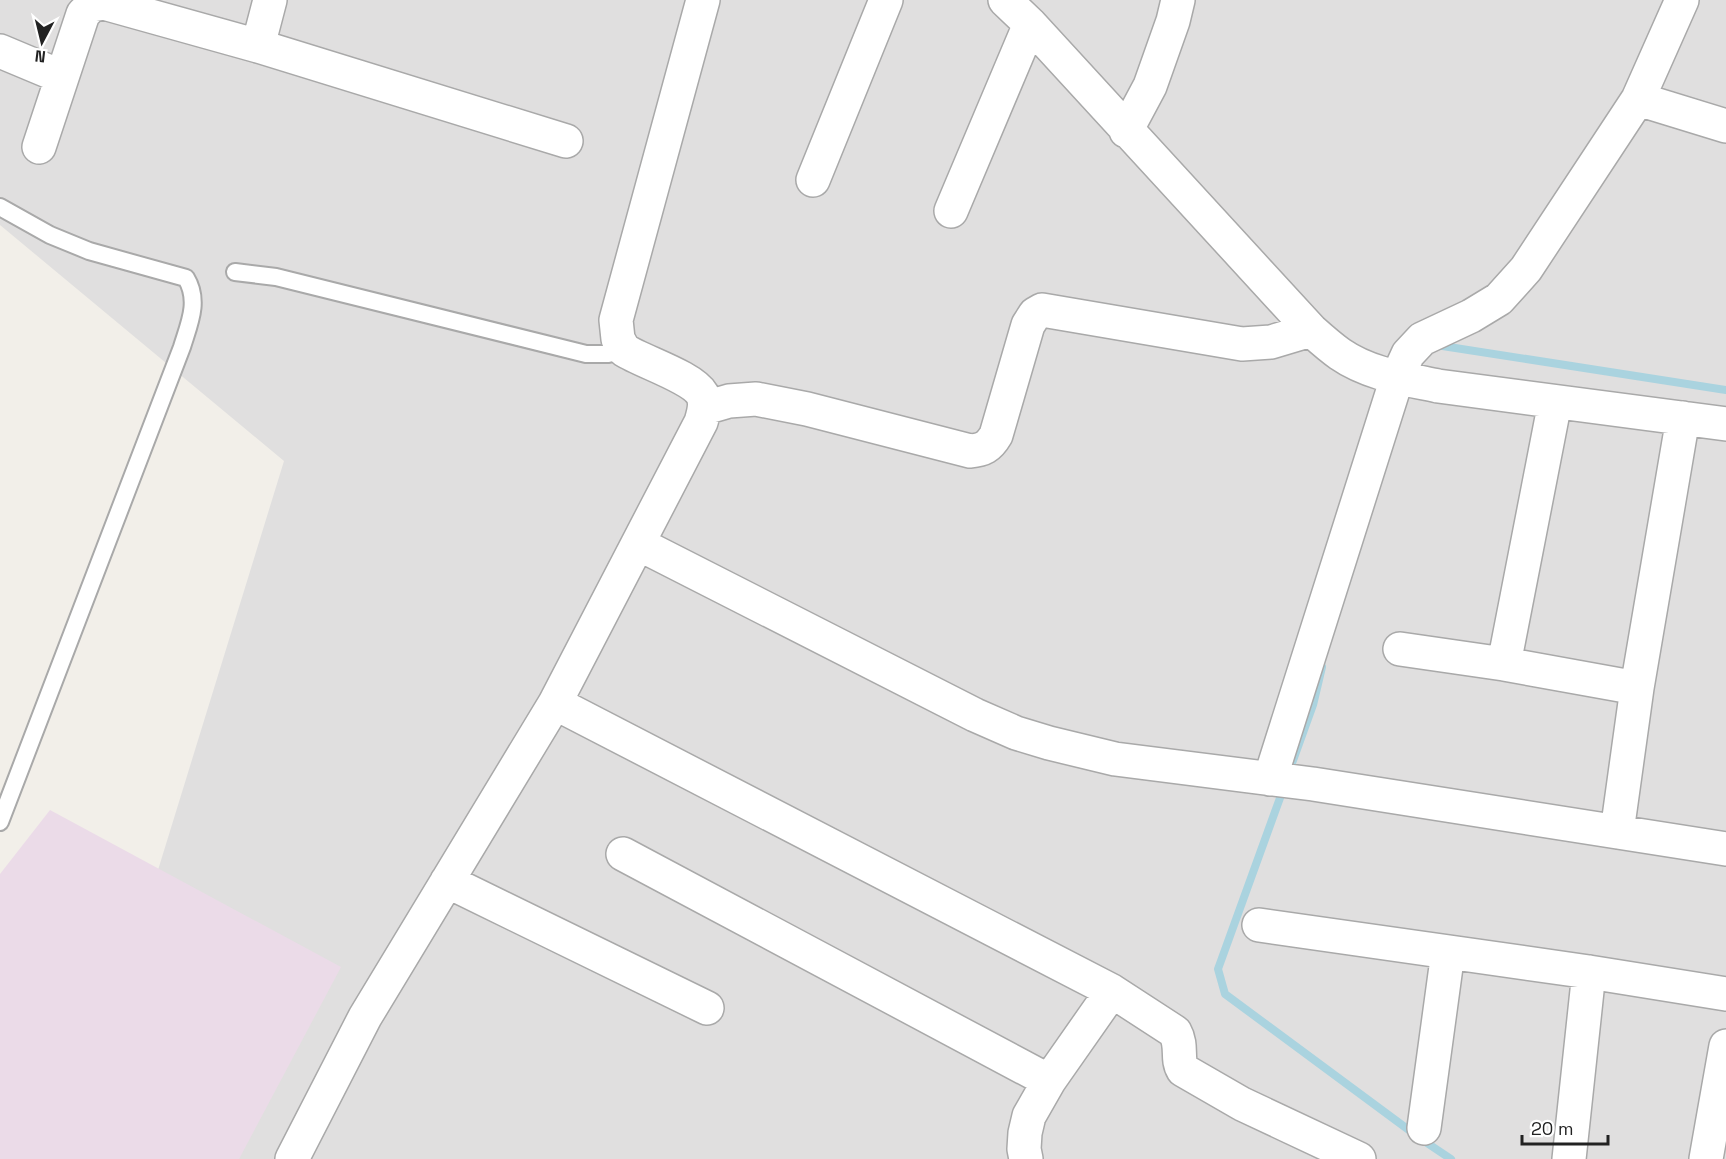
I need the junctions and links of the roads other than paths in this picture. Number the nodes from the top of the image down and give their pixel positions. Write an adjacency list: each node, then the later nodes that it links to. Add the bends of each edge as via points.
1 (270, 0): 8 (street)
2 (703, 0): 21 (street, via 616,320)
3 (886, 0): 16 (street)
4 (1005, 0): 7 (street)
5 (1178, 0): 13 (street, via 1150,86)
6 (1682, 0): 11 (street)
7 (1030, 24): 13 (street); 18 (street)
8 (258, 46): 10 (street, via 104,3 92,5 83,14); 14 (street)
9 (0, 51): 10 (street)
10 (62, 77): 15 (street)
11 (1638, 99): 12 (street); 22 (street, via 1513,285 1471,316 1422,339 1408,354)
12 (1726, 126)
13 (1126, 131): 20 (street)
14 (566, 141)
15 (39, 147)
16 (813, 180)
17 (0, 207): 33 (lane, via 89,251 186,278 193,290 193,303 182,347)
18 (951, 211)
19 (235, 272): 21 (lane, via 276,277 586,354)
20 (1311, 330): 22 (street, via 1340,354); 24 (street, via 1271,342 1242,344 1042,310 1028,324 996,435 982,450 970,451 756,399)
21 (624, 350): 24 (street, via 693,384 703,395)
22 (1397, 378): 23 (street); 32 (street)
23 (1555, 402): 25 (street); 29 (street)
24 (705, 408): 27 (street)
25 (1683, 418): 26 (street); 30 (street)
26 (1726, 424)
27 (639, 544): 31 (street); 32 (street, via 975,716 1016,733 1105,757)
28 (1400, 649): 29 (street)
29 (1504, 663): 30 (street)
30 (1637, 688): 34 (street)
31 (555, 703): 37 (street); 41 (street)
32 (1270, 779): 34 (street)
33 (0, 822)
34 (1617, 832): 35 (street)
35 (1726, 849)
36 (623, 854): 45 (street)
37 (447, 880): 43 (street); 48 (street, via 365,1017)
38 (1259, 925): 39 (street)
39 (1448, 952): 40 (street); 47 (street)
40 (1589, 972): 42 (street); 51 (street)
41 (1112, 991): 45 (street); 50 (street, via 1175,1032 1180,1041 1183,1070 1242,1104)
42 (1726, 994)
43 (707, 1008)
44 (1726, 1046): 46 (street)
45 (1049, 1081): 49 (street, via 1029,1116)
46 (1721, 1107): 52 (street)
47 (1424, 1128)
48 (292, 1159)
49 (1026, 1159)
50 (1359, 1159)
51 (1569, 1159)
52 (1706, 1159)

